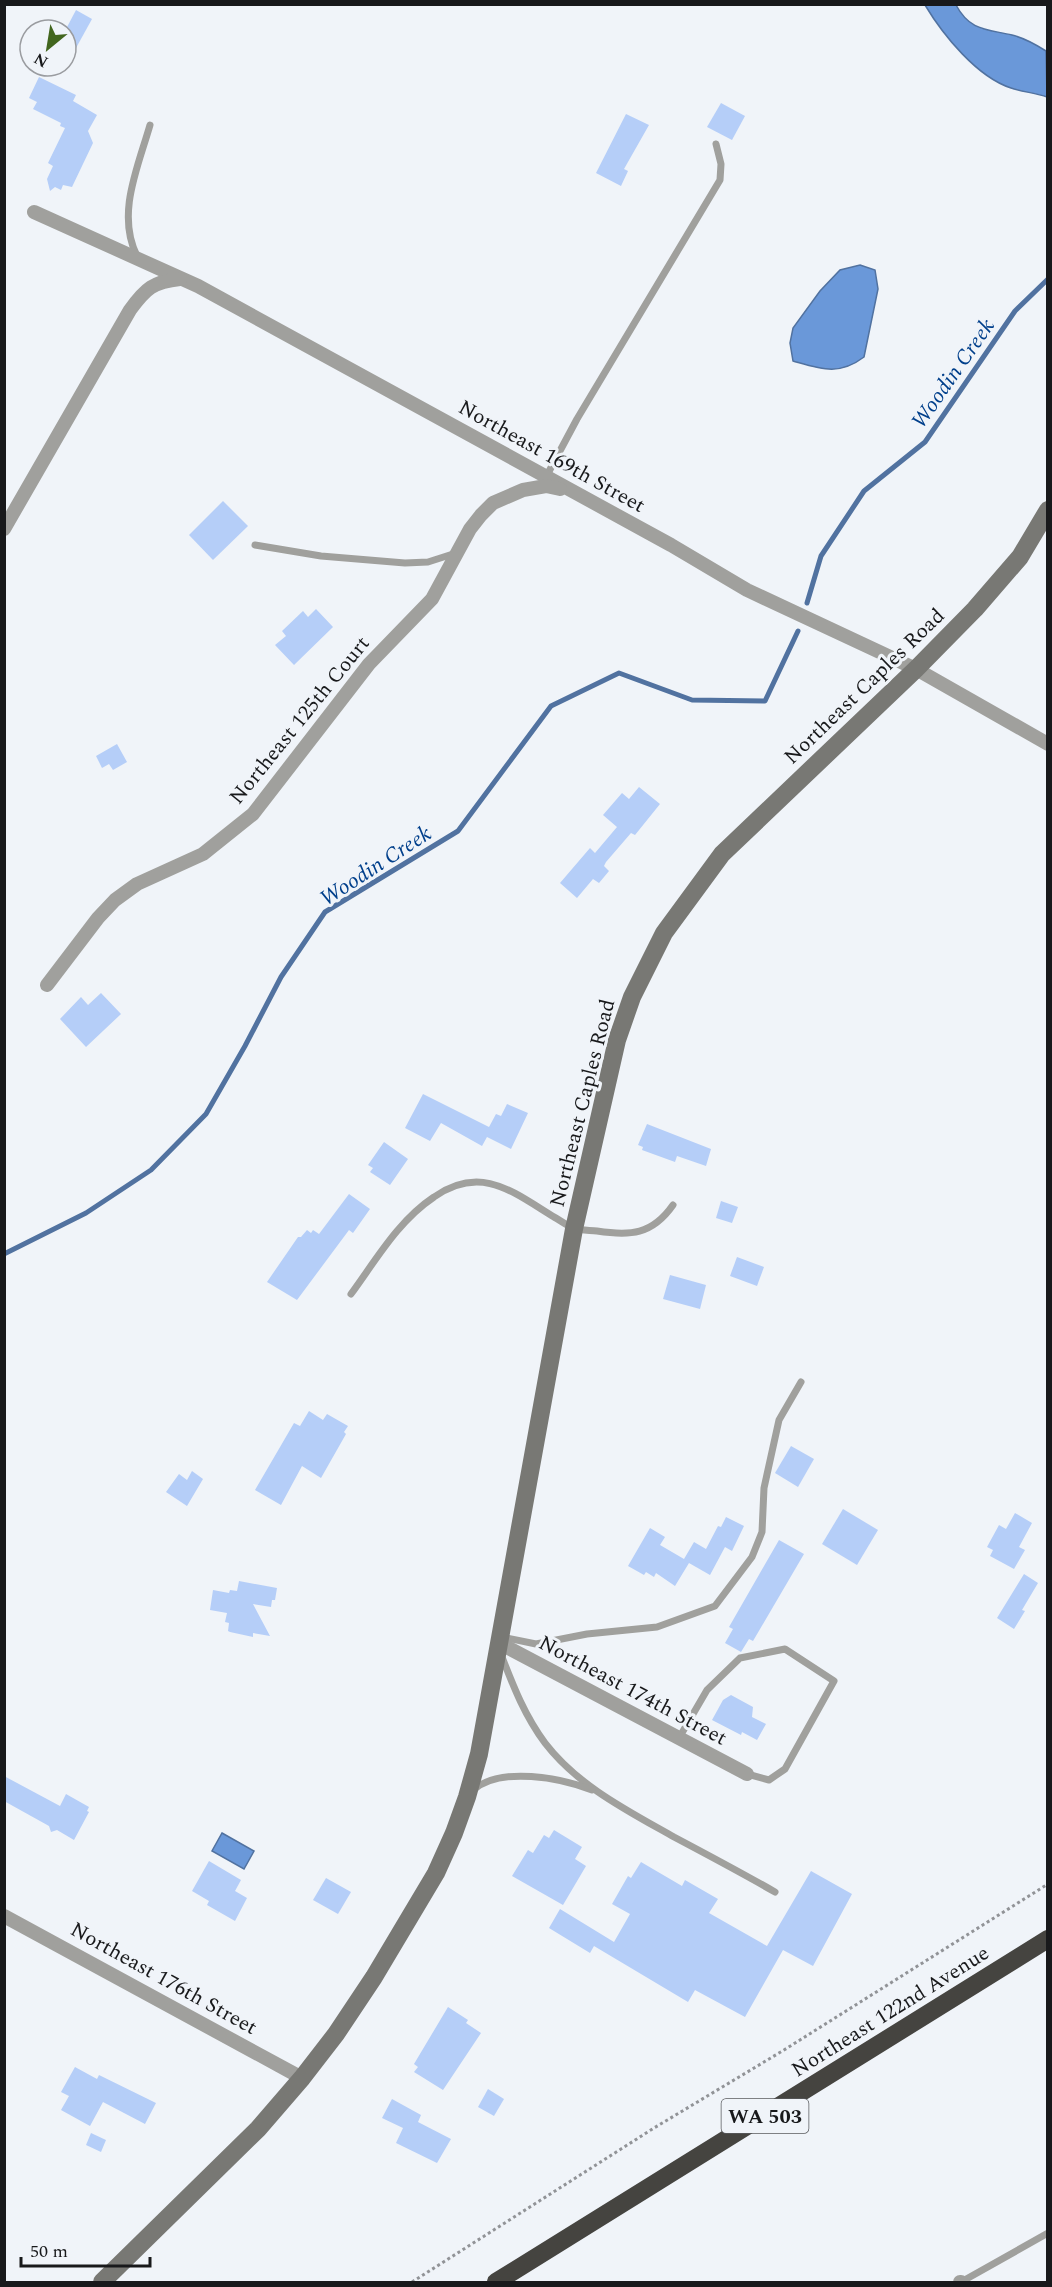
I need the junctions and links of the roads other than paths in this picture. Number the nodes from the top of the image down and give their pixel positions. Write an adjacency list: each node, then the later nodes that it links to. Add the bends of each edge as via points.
1 (150, 125): 4 (lane, via 128,213 129,236)
2 (716, 144): 6 (lane, via 722,164 720,180)
3 (34, 212): 4 (street, Northeast 169th Street)
4 (138, 258): 5 (street, Northeast 169th Street)
5 (180, 279): 6 (street, Northeast 169th Street); 9 (street, via 150,286 130,310)
6 (546, 477): 7 (street, Northeast 169th Street)
7 (571, 491): 11 (street, Northeast 125th Court, via 546,486 523,490 493,503 470,529); 12 (street, Northeast 169th Street, via 747,590)
8 (1047, 510): 12 (main road, Northeast Caples Road, via 1006,575)
9 (4, 529)
10 (255, 545): 11 (lane, via 321,556 405,563 428,562)
11 (458, 552): 14 (street, Northeast 125th Court, via 432,599 369,664 253,814 203,854 137,884 115,900)
12 (916, 669): 13 (street, Northeast 169th Street); 16 (main road, Northeast Caples Road, via 723,854 664,933 632,997 617,1040)
13 (1047, 744)
14 (47, 985)
15 (673, 1205): 16 (lane, via 664,1218 636,1233)
16 (574, 1228): 17 (lane, via 503,1186 479,1180 459,1185 435,1196 404,1222); 19 (main road, Northeast Caples Road)
17 (351, 1294)
18 (801, 1382): 19 (lane, via 779,1420 764,1488 762,1532 752,1557 715,1606 657,1627 536,1644)
19 (499, 1643): 20 (street, Northeast 174th Street); 22 (lane, via 514,1690 534,1726 546,1744); 23 (main road, via 479,1754)
20 (679, 1738): 21 (street, Northeast 174th Street); 21 (lane, via 707,1690 740,1658 785,1649 834,1681 785,1769 769,1780)
21 (747, 1774)
22 (597, 1792): 23 (lane, via 572,1782 524,1777 481,1783); 24 (lane)
23 (467, 1797): 27 (main road, via 440,1863 413,1914 374,1977)
24 (775, 1892)
25 (4, 1916): 27 (street, Northeast 176th Street)
26 (1040, 1944): 31 (highway, Northeast 122nd Avenue / WA 503)
27 (302, 2078): 30 (main road, via 228,2159)
28 (1047, 2233): 29 (lane)
29 (961, 2282)
30 (102, 2283)
31 (496, 2283)

